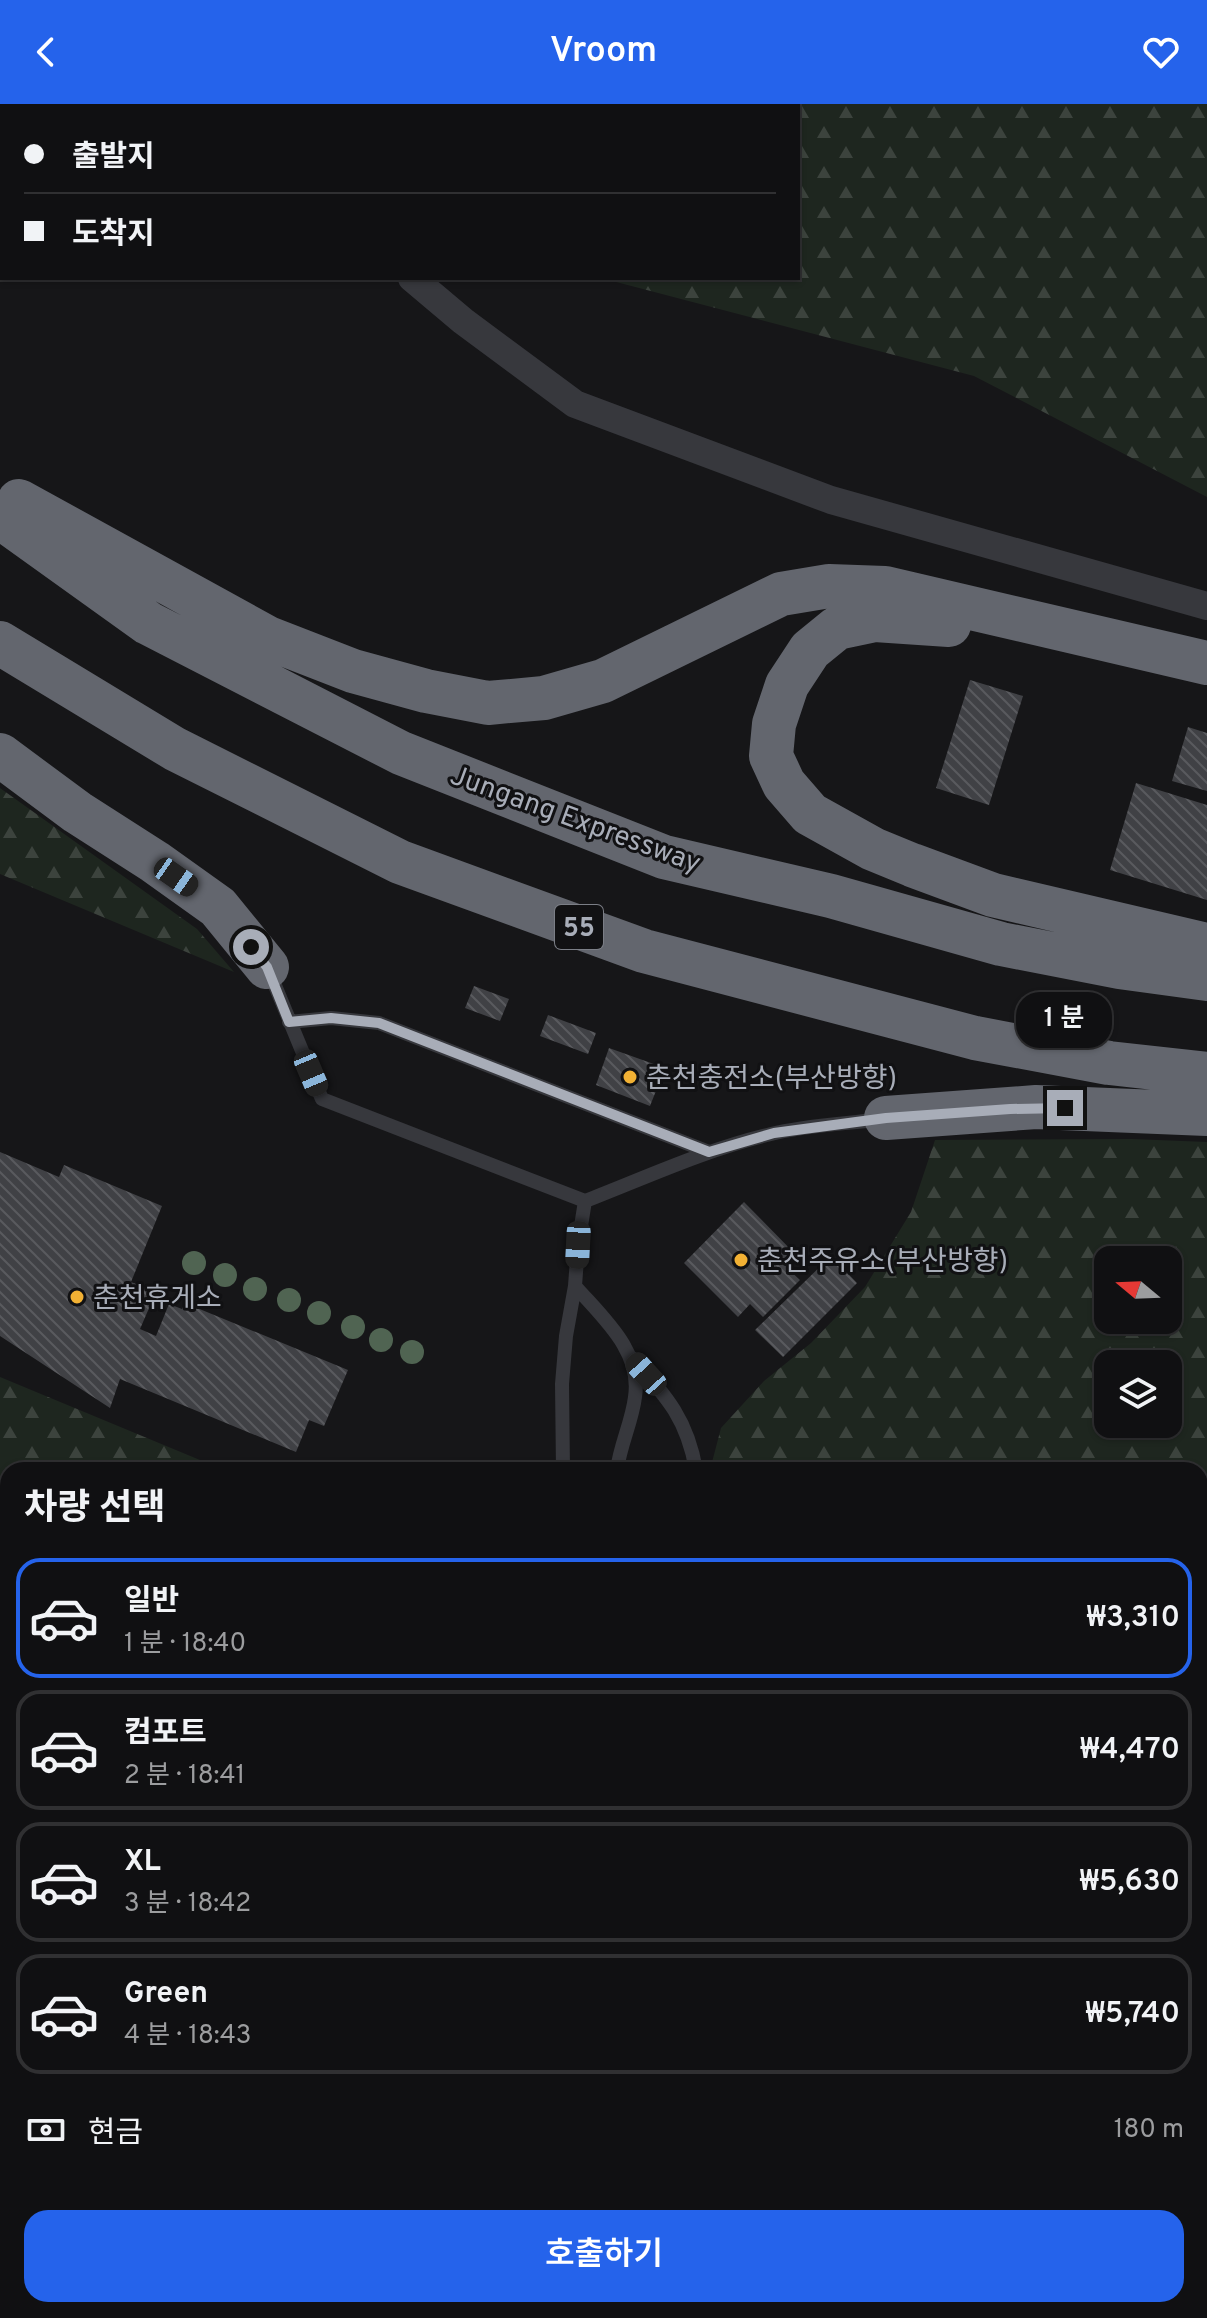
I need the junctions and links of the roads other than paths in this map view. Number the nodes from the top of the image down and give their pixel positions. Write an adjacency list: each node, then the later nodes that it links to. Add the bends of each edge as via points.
1 (414, 280): 4 (street, via 575,404 831,500)
2 (0, 491): 6 (highway, via 268,638 353,671 488,703 544,698 603,681 781,594 829,586 885,588)
3 (0, 517): 11 (highway, Jungang Expressway, via 148,623 373,739 664,857 1001,944)
4 (1207, 606)
5 (0, 643): 13 (highway, 55, via 175,749 400,862 644,951 975,1038 1109,1063)
6 (1207, 663)
7 (1207, 682): 9 (highway, via 1040,641 937,623 875,620 837,628 810,650 787,685 774,724 771,756 784,784 810,814 873,849 993,895)
8 (0, 755): 10 (highway, via 218,907)
9 (1207, 945)
10 (267, 967): 12 (lane)
11 (1207, 979)
12 (289, 1022): 16 (lane, via 331,1018 379,1023); 17 (lane, via 322,1099)
13 (1207, 1074)
14 (1207, 1114): 15 (highway, via 1036,1107)
15 (886, 1118): 16 (lane, via 774,1133)
16 (709, 1152): 17 (lane)
17 (585, 1201): 18 (lane)
18 (575, 1286): 19 (lane); 20 (lane, via 565,1348)
19 (632, 1358): 21 (lane, via 635,1397); 22 (lane, via 676,1410)
20 (563, 1462)
21 (618, 1462)
22 (694, 1462)

